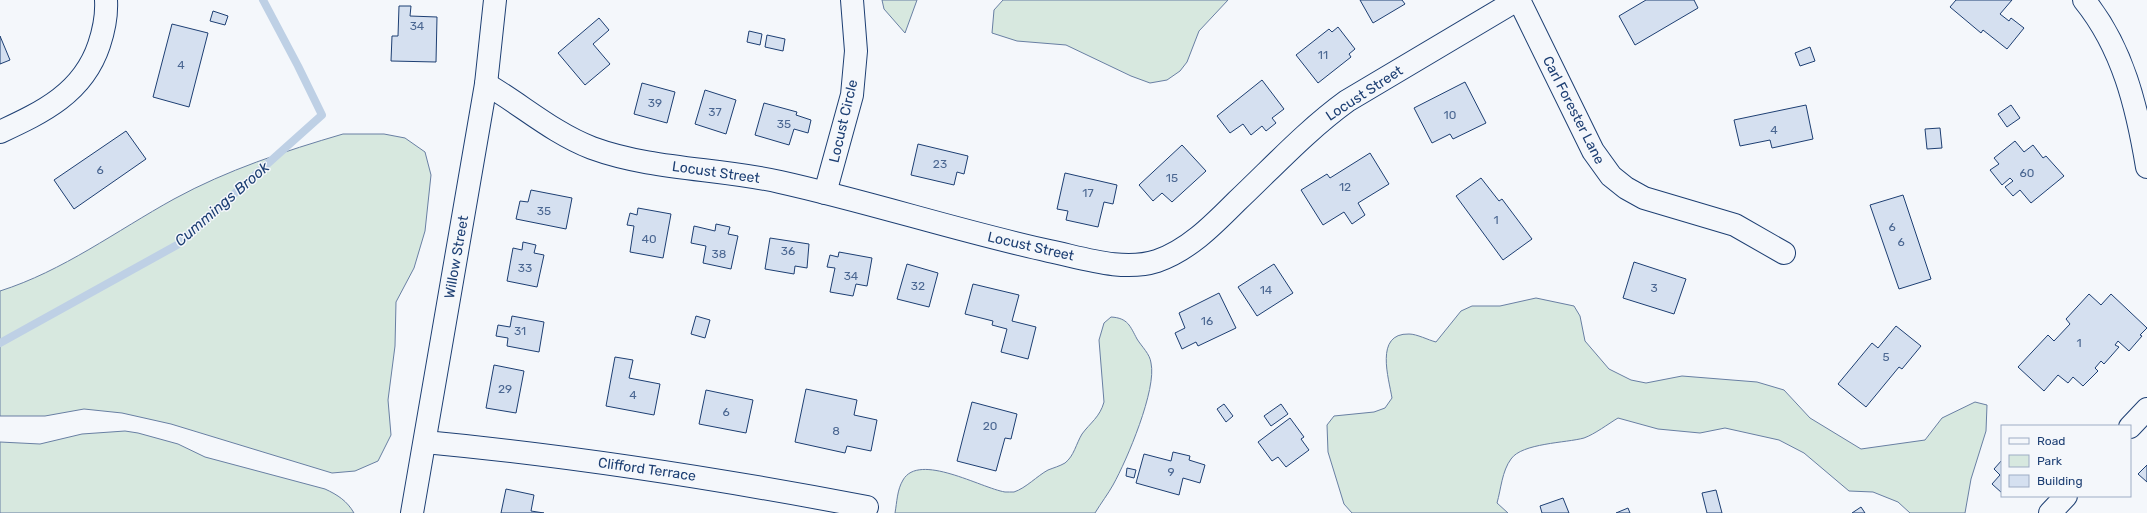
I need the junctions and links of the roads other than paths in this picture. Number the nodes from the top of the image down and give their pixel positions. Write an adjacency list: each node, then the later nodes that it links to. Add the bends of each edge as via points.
1 (106, 0): 7 (street, via 105,24 97,52 78,84 50,107)
2 (495, 0): 6 (street, Willow Street)
3 (852, 0): 9 (street, Locust Circle, via 856,52 852,95)
4 (1518, 0): 9 (street, Locust Street, via 1373,84 1334,111 1208,228 1186,245 1156,261 1122,265 1094,261 1033,248); 10 (street, Carl Forester Lane, via 1593,151 1611,176 1644,198 1735,225)
5 (2084, 0): 8 (street, via 2109,38 2127,78)
6 (486, 84): 9 (street, Locust Street, via 513,99 572,140 594,149 654,163 766,179); 13 (street, Willow Street)
7 (0, 132)
8 (2147, 167)
9 (825, 193)
10 (1784, 253)
11 (2147, 409): 12 (street)
12 (2131, 426)
13 (425, 442): 15 (street, Clifford Terrace, via 506,449 680,473); 16 (street, Willow Street)
14 (2065, 497): 17 (street)
15 (867, 507)
16 (412, 513)
17 (2050, 513)

